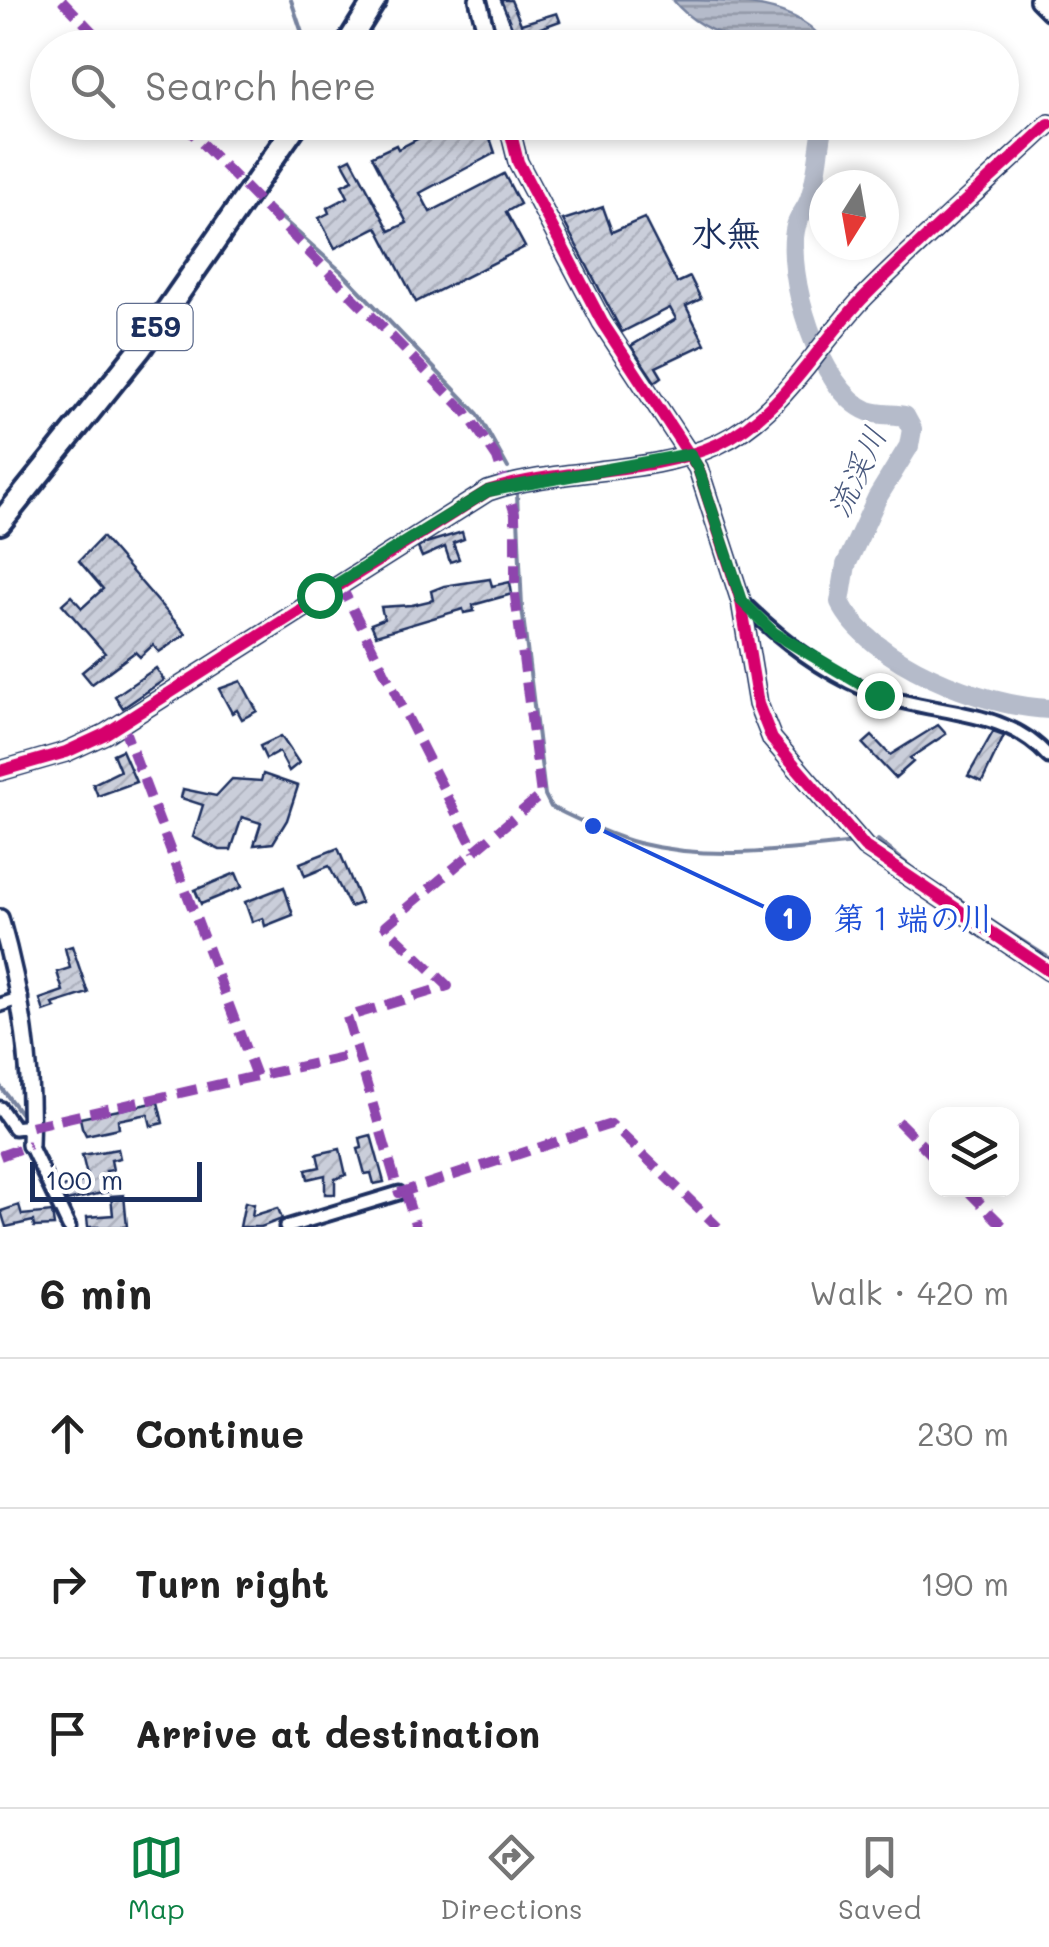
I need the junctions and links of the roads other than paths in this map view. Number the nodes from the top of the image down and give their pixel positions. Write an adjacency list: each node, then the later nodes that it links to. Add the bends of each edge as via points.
1 (375, 0): 5 (highway)
2 (478, 0): 6 (street)
3 (1038, 0): 4 (street)
4 (1049, 10)
5 (356, 30)
6 (486, 30)
7 (1049, 124): 10 (street, via 847,316 757,421)
8 (285, 140): 11 (highway, E59, via 140,349)
9 (512, 140): 10 (street, via 518,162 620,353)
10 (690, 454): 12 (street); 14 (street, via 488,491 105,734)
11 (0, 523)
12 (742, 601): 13 (street, via 774,633 866,688 1016,729); 16 (street, via 758,704 784,757 865,847)
13 (1049, 756)
14 (0, 771)
15 (0, 918): 17 (street)
16 (1049, 971)
17 (21, 998): 18 (street); 20 (street)
18 (0, 1005)
19 (0, 1108): 20 (street, via 14,1128)
20 (31, 1126): 21 (street)
21 (30, 1145): 23 (street)
22 (399, 1194): 24 (street)
23 (69, 1227)
24 (286, 1227)

